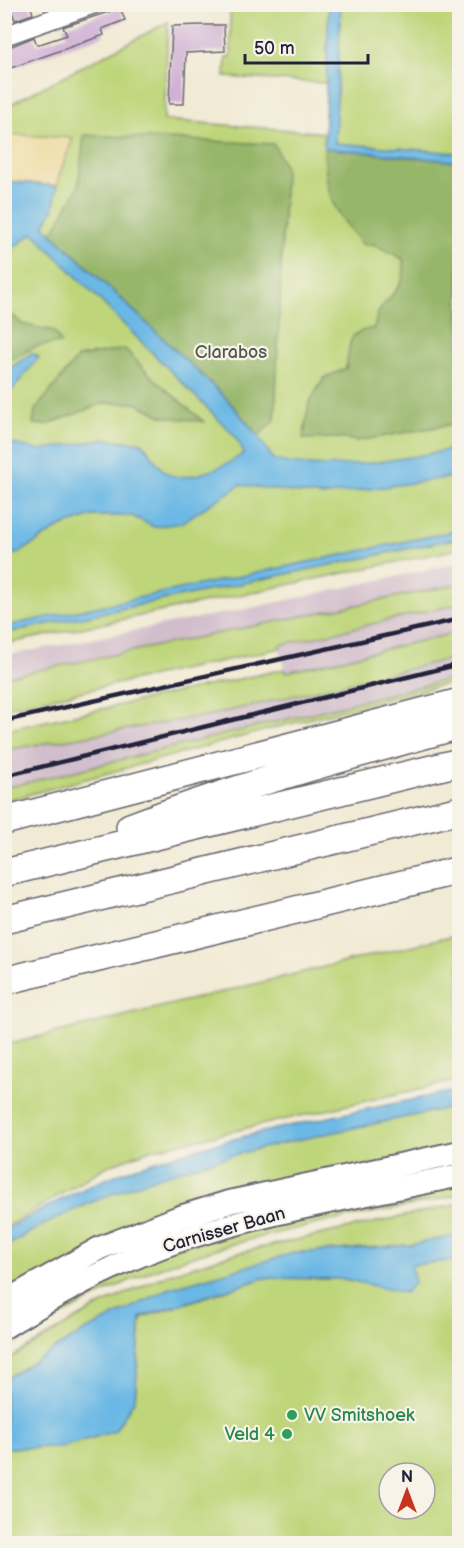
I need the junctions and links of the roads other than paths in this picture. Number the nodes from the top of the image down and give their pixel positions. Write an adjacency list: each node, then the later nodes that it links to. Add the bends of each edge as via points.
1 (94, 4): 2 (street)
2 (4, 36)
3 (459, 702): 7 (highway)
4 (459, 725): 9 (highway, via 202,800)
5 (459, 762): 9 (highway)
6 (459, 810): 10 (highway)
7 (4, 821)
8 (459, 870): 11 (highway)
9 (14, 871)
10 (4, 920)
11 (4, 981)
12 (459, 1152): 14 (main road, Carnisser Baan, via 229,1202 177,1218 100,1248)
13 (459, 1175): 15 (main road, Carnisser Baan, via 248,1221 183,1240 83,1281)
14 (4, 1302)
15 (4, 1327)

